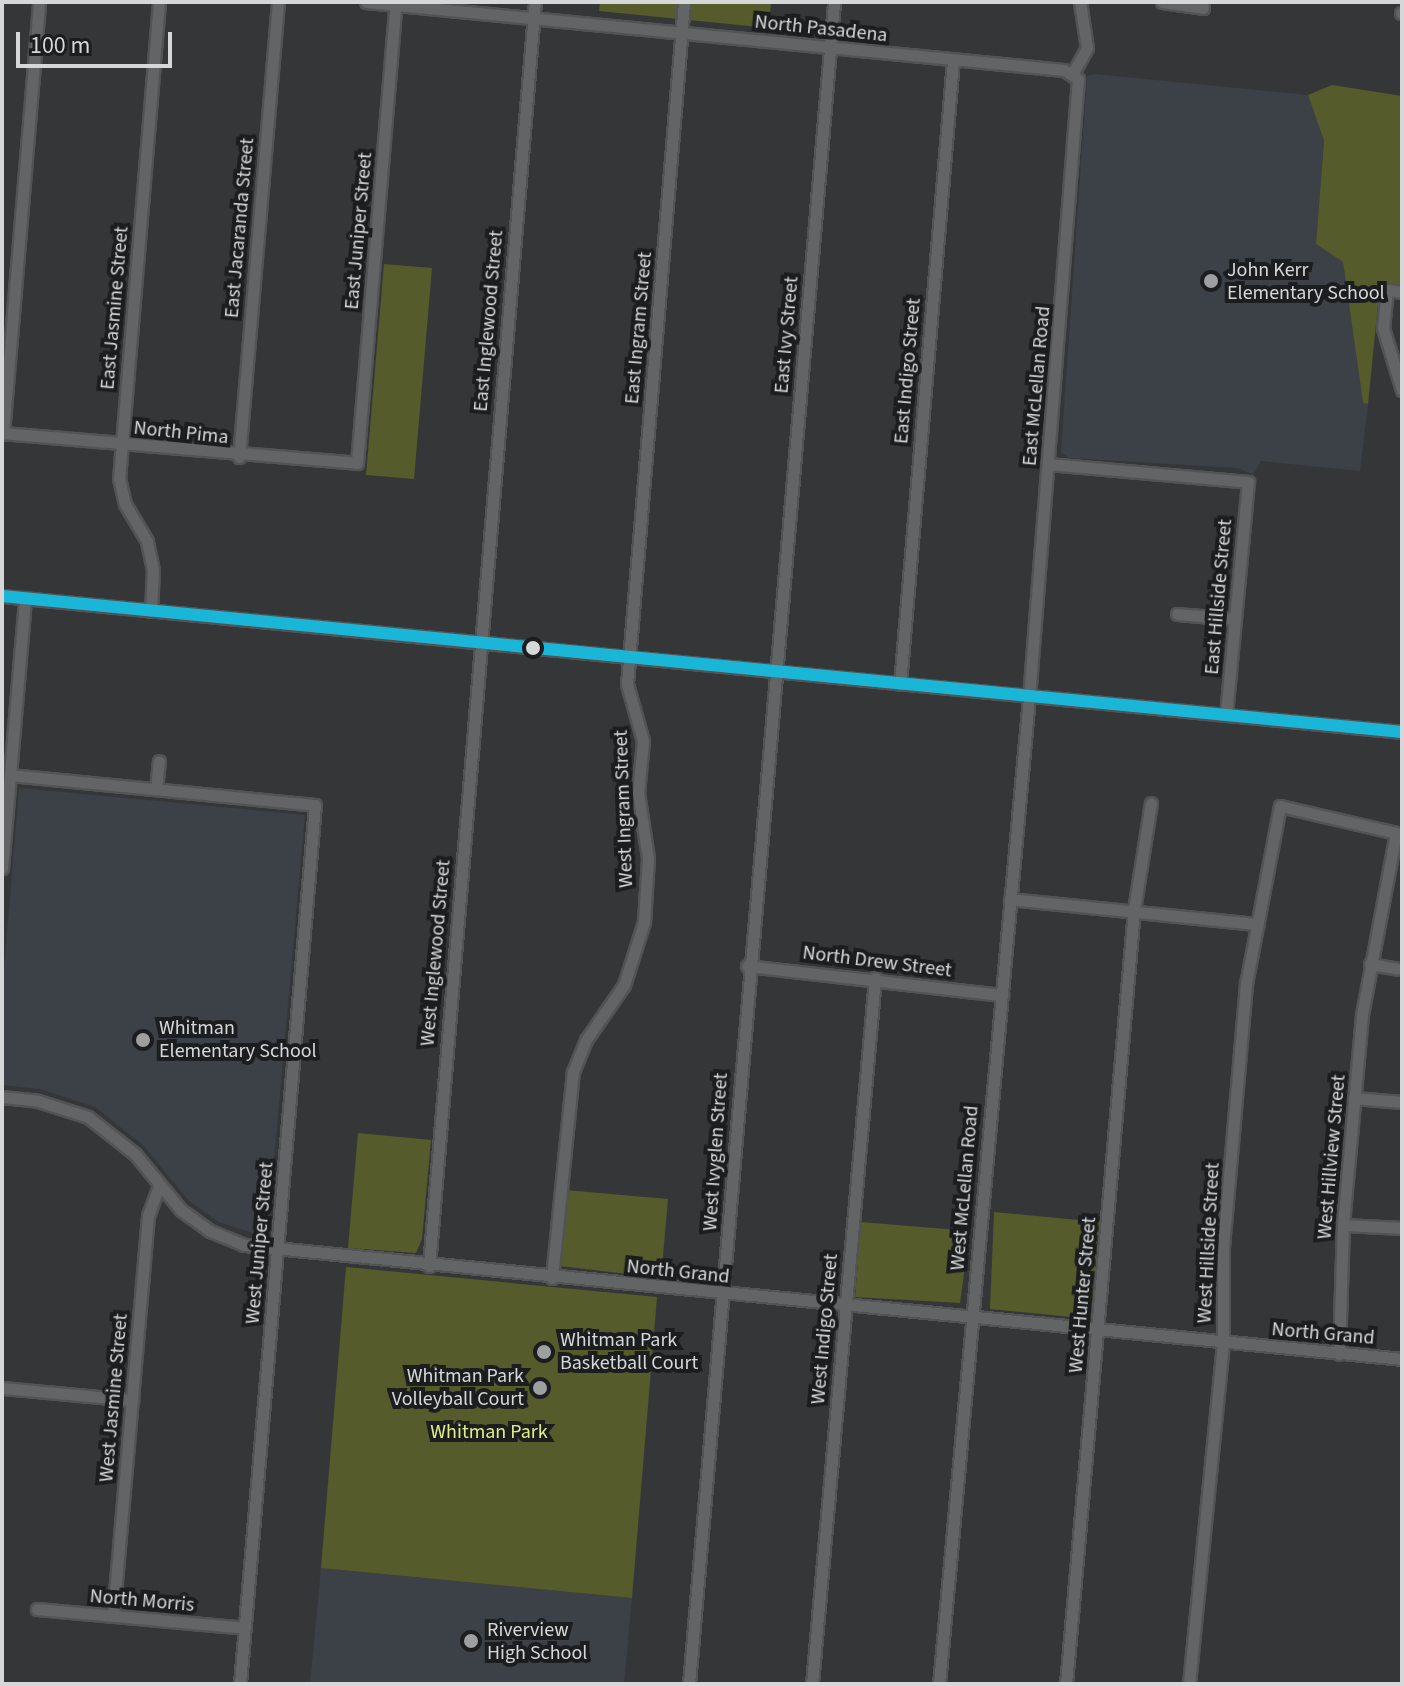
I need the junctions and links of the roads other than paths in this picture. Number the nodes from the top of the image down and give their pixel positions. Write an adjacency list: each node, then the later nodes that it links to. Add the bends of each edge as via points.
1 (39, 2): 19 (street)
2 (159, 2): 20 (street, East Jasmine Street)
3 (278, 2): 21 (street, East Jacaranda Street)
4 (366, 2): 10 (street, North Pasadena)
5 (535, 2): 12 (street, East Inglewood Street)
6 (684, 2): 13 (street, East Ingram Street)
7 (834, 2): 14 (street, East Ivy Street)
8 (1080, 2): 16 (street, East McLellan Road, via 1087,48)
9 (1162, 2): 11 (street)
10 (396, 4): 12 (street, North Pasadena); 22 (street, East Juniper Street)
11 (1203, 5)
12 (533, 19): 13 (street, North Pasadena); 29 (street, East Inglewood Street)
13 (682, 33): 14 (street, North Pasadena); 30 (street, East Ingram Street)
14 (830, 48): 15 (street, North Pasadena); 31 (street, East Ivy Street)
15 (953, 61): 16 (street, North Pasadena); 32 (street, East Indigo Street)
16 (1076, 76): 23 (street, East McLellan Road)
17 (1402, 292): 18 (street, via 1387,290 1383,328)
18 (1402, 390)
19 (2, 433): 20 (street, North Pima)
20 (122, 445): 21 (street, North Pima); 26 (street, East Jasmine Street, via 119,479 125,504 147,541 153,570)
21 (239, 457): 22 (street, North Pima)
22 (357, 463)
23 (1048, 464): 28 (street, East Hillside Street, via 1248,482); 33 (street, East McLellan Road)
24 (2, 596): 25 (street)
25 (25, 598): 26 (street); 37 (street)
26 (151, 611): 29 (street)
27 (1177, 614): 28 (street)
28 (1235, 619): 34 (street, East Hillside Street)
29 (479, 643): 30 (street); 57 (street, West Inglewood Street)
30 (629, 657): 31 (street); 58 (street, West Ingram Street, via 627,684 643,741 638,803 648,858 644,922 624,985 586,1040 573,1072)
31 (776, 671): 32 (street); 46 (street, West Ivyglen Street)
32 (900, 684): 33 (street)
33 (1029, 697): 34 (street); 42 (street, West McLellan Road)
34 (1226, 715): 35 (street)
35 (1402, 732)
36 (159, 761): 38 (street)
37 (10, 775): 38 (street); 41 (street)
38 (156, 789): 56 (street, West Juniper Street, via 315,805)
39 (1151, 803): 43 (street, West Hunter Street)
40 (1396, 833): 44 (street, West Hillside Street, via 1280,806); 45 (street, West Hillview Street)
41 (2, 868)
42 (1010, 899): 43 (street); 49 (street, West McLellan Road)
43 (1134, 910): 44 (street); 62 (street, West Hunter Street)
44 (1258, 924): 63 (street, West Hillside Street, via 1246,984 1224,1231)
45 (1370, 964): 47 (street); 51 (street, West Hillview Street)
46 (747, 966): 48 (street, North Drew Street); 59 (street, West Ivyglen Street)
47 (1397, 969)
48 (875, 978): 49 (street, North Drew Street); 60 (street, West Indigo Street)
49 (1002, 995): 61 (street, West McLellan Road)
50 (2, 1097): 53 (street, North Grand, via 38,1101 88,1117 135,1154)
51 (1354, 1098): 52 (street); 54 (street, West Hillview Street)
52 (1402, 1102)
53 (159, 1185): 56 (street, North Grand, via 210,1231); 67 (street, West Jasmine Street, via 148,1216)
54 (1343, 1225): 55 (street); 64 (street, West Hillview Street)
55 (1402, 1228)
56 (277, 1251): 57 (street, North Grand); 70 (street, West Juniper Street)
57 (429, 1266): 58 (street, North Grand)
58 (552, 1278): 59 (street, North Grand)
59 (723, 1295): 60 (street, North Grand); 72 (street, West Ivyglen Street)
60 (846, 1307): 61 (street, North Grand); 73 (street, West Indigo Street)
61 (971, 1319): 62 (street, North Grand); 74 (street, West McLellan Road)
62 (1098, 1331): 63 (street, North Grand); 75 (street, West Hunter Street)
63 (1223, 1342): 64 (street, North Grand); 76 (street, West Hillside Street)
64 (1339, 1354): 65 (street, North Grand)
65 (1402, 1359)
66 (2, 1388): 67 (street)
67 (132, 1400): 69 (street, West Jasmine Street)
68 (37, 1609): 69 (street, North Morris)
69 (113, 1616): 70 (street, North Morris)
70 (244, 1628): 71 (street, West Juniper Street)
71 (240, 1684)
72 (689, 1684)
73 (812, 1684)
74 (939, 1684)
75 (1066, 1684)
76 (1189, 1684)

